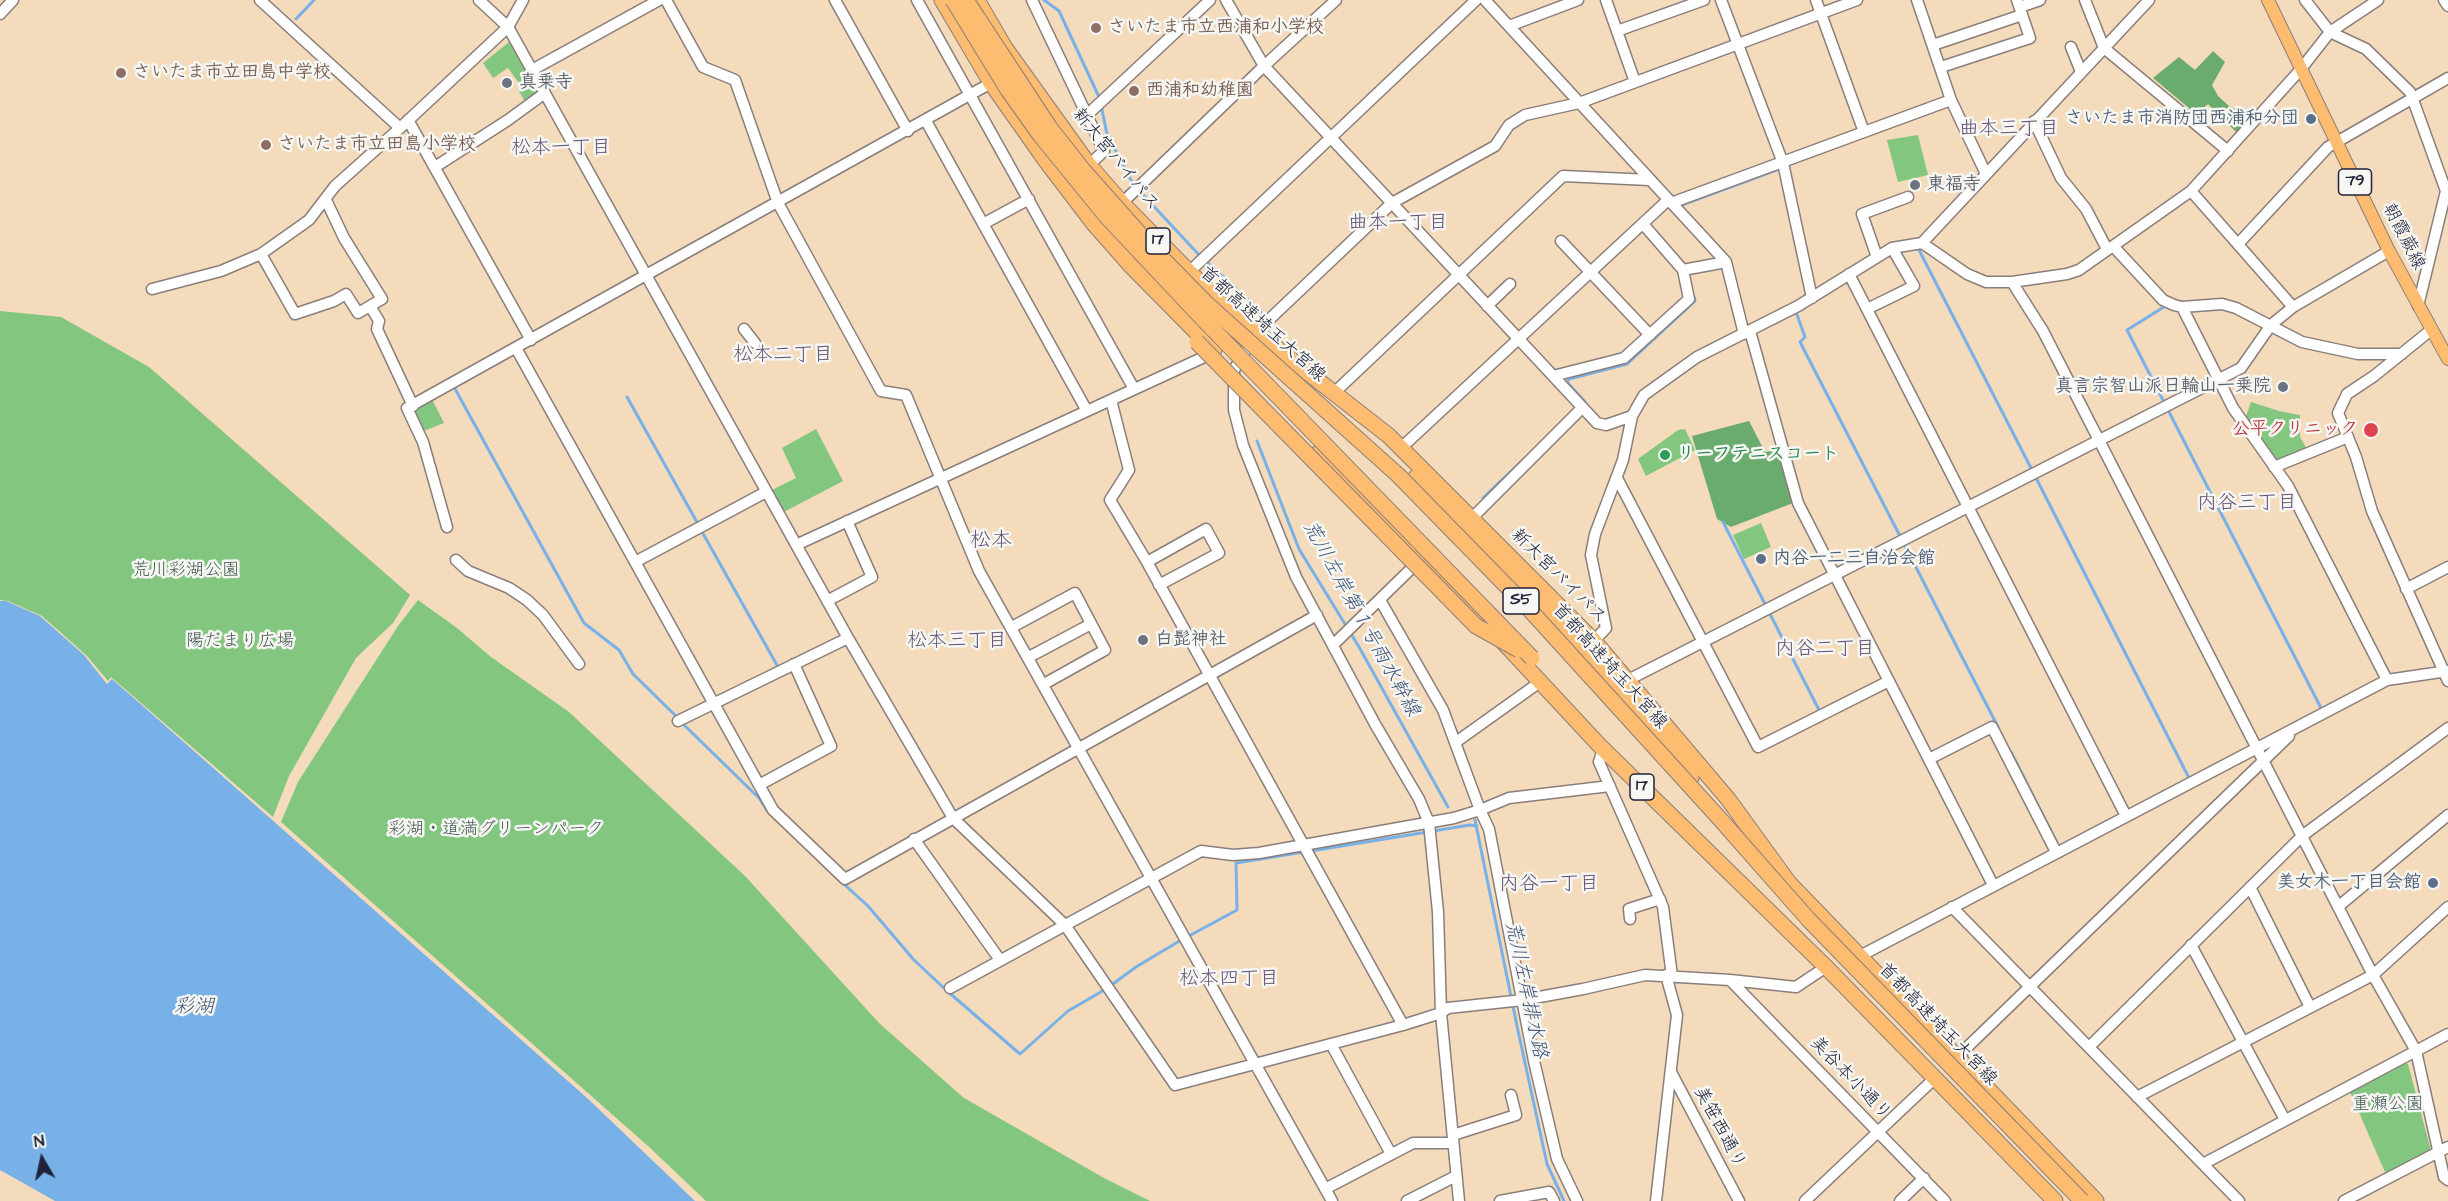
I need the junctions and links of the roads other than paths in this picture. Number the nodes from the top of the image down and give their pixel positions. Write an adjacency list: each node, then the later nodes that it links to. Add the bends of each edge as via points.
1 (13, 0): 36 (street)
2 (260, 0): 61 (street)
3 (479, 0): 38 (street)
4 (523, 0): 38 (street)
5 (659, 0): 48 (street)
6 (666, 0): 78 (street, via 703,67 735,80)
7 (835, 0): 62 (street)
8 (917, 0): 54 (street)
9 (942, 0): 52 (highway, 17)
10 (953, 0): 165 (highway, 首都高速埼玉大宮線 / S5, bridge, via 1008,90 1106,216)
11 (966, 0): 191 (highway, 首都高速埼玉大宮線 / S5, bridge, via 1050,128 1154,250 1206,303 1398,475 1529,609)
12 (977, 0): 68 (highway, 新大宮バイパス / 17, via 1005,48)
13 (1032, 0): 58 (street)
14 (1210, 0): 58 (street)
15 (1226, 0): 45 (street)
16 (1336, 0): 45 (street)
17 (1476, 0): 64 (street)
18 (1485, 0): 37 (street)
19 (1578, 0): 37 (street)
20 (1606, 0): 39 (street)
21 (1704, 0): 39 (street)
22 (1721, 0): 41 (street)
23 (1816, 0): 35 (street)
24 (1857, 0): 35 (street)
25 (1917, 0): 42 (street)
26 (2040, 0): 34 (street)
27 (2085, 0): 44 (street)
28 (2149, 0): 44 (street)
29 (2305, 0): 40 (street)
30 (2378, 0): 40 (street)
31 (2444, 0): 33 (street)
32 (2270, 1): 47 (main road, 朝霞蕨線 / 79)
33 (2448, 6)
34 (2020, 7): 42 (street); 46 (street, via 2030,38)
35 (1821, 13): 41 (street); 63 (street)
36 (0, 14)
37 (1509, 26): 57 (street)
38 (508, 27): 48 (street); 61 (street)
39 (1617, 31): 51 (street)
40 (2330, 32): 47 (street); 55 (street, via 2366,49)
41 (1737, 44): 51 (street); 67 (street)
42 (1933, 45): 46 (street)
43 (2071, 47): 49 (street)
44 (2104, 48): 49 (street); 66 (street)
45 (1263, 66): 64 (street); 79 (street)
46 (1941, 67): 56 (street)
47 (2301, 69): 65 (main road, 朝霞蕨線 / 79); 66 (street)
48 (532, 70): 53 (street)
49 (2081, 72): 60 (street)
50 (2448, 78): 55 (street)
51 (1635, 82): 57 (street)
52 (991, 83): 54 (street); 92 (highway, 17, via 1059,179)
53 (544, 93): 69 (street); 98 (street)
54 (972, 95): 59 (street); 74 (street)
55 (2412, 97): 65 (street); 76 (street, via 2446,190)
56 (1952, 100): 63 (street); 70 (street)
57 (1579, 103): 71 (street); 80 (street, via 1526,116 1509,125 1495,146)
58 (1087, 115): 68 (street, via 1104,151)
59 (926, 121): 62 (street); 81 (street)
60 (2034, 121): 70 (street); 87 (street, via 2061,178)
61 (404, 124): 69 (street); 75 (street, via 335,186)
62 (908, 131): 78 (street)
63 (1864, 132): 67 (street)
64 (1330, 138): 80 (street); 95 (street)
65 (2336, 143): 85 (street); 88 (main road, 朝霞蕨線 / 79)
66 (2228, 151): 72 (street)
67 (1783, 163): 77 (street); 102 (street)
68 (1089, 165): 79 (highway, 新大宮バイパス / 17)
69 (435, 167): 116 (street)
70 (1986, 174): 84 (street)
71 (1650, 180): 77 (street); 97 (street, via 1563,176)
72 (2191, 191): 85 (street); 87 (street)
73 (1908, 197): 90 (street, via 1862,214)
74 (1029, 199): 81 (street); 125 (street)
75 (326, 200): 89 (street, via 309,220); 103 (street, via 344,238 382,299)
76 (2446, 201): 105 (street)
77 (1670, 202): 82 (street); 91 (street)
78 (778, 203): 98 (street); 139 (street, via 881,391 906,394)
79 (1122, 203): 95 (highway, 新大宮バイパス / 17)
80 (1392, 203): 97 (street); 111 (street)
81 (983, 224): 132 (street)
82 (1643, 224): 93 (street); 94 (street)
83 (1561, 241): 94 (street)
84 (1922, 243): 86 (street); 99 (street, via 1976,278)
85 (2238, 244): 107 (street)
86 (1892, 248): 90 (street); 108 (street, via 1914,286)
87 (2110, 248): 99 (street, via 2079,270); 106 (street, via 2163,300)
88 (2389, 251): 105 (main road, 朝霞蕨線 / 79); 107 (street)
89 (261, 254): 101 (street, via 221,271); 103 (street, via 295,314 346,294 358,314)
90 (1877, 257): 96 (street)
91 (1726, 262): 93 (street); 112 (street)
92 (1132, 267): 119 (highway, 17); 165 (highway, S5, bridge, via 1149,295 1476,626)
93 (1683, 270): 113 (street, via 1689,299)
94 (1592, 271): 113 (street); 115 (street)
95 (1189, 272): 111 (highway, 新大宮バイパス / 17)
96 (1849, 274): 102 (street); 108 (street)
97 (1458, 275): 104 (street); 126 (street)
98 (647, 276): 116 (street); 141 (street)
99 (2012, 282): 136 (street, via 2043,331)
100 (1510, 284): 104 (street)
101 (152, 290)
102 (1812, 298): 112 (street)
103 (370, 306): 128 (street)
104 (1487, 306): 115 (street)
105 (2418, 306): 114 (main road, 朝霞蕨線 / 79)
106 (2182, 307): 109 (street, via 2222,304); 124 (street)
107 (2293, 307): 109 (street)
108 (1867, 309): 142 (street)
109 (2271, 325): 120 (street, via 2302,342 2358,354); 124 (street, via 2241,368)
110 (744, 329): 117 (street)
111 (1256, 332): 122 (street); 126 (highway, 新大宮バイパス / 17)
112 (1747, 332): 133 (street, via 1697,357 1644,395); 152 (street, via 1798,503)
113 (1650, 334): 123 (street, via 1624,358)
114 (2439, 337): 120 (street); 121 (main road, 朝霞蕨線 / 79)
115 (1518, 339): 123 (street); 137 (street)
116 (531, 340): 118 (street)
117 (755, 343)
118 (516, 348): 128 (street); 149 (street)
119 (1216, 352): 122 (highway, 17); 125 (street)
120 (2402, 354): 135 (street, via 2342,400 2338,413)
121 (2448, 358)
122 (1234, 370): 129 (highway, 17); 131 (street)
123 (1553, 376): 130 (street)
124 (2218, 379): 136 (street); 138 (street)
125 (1134, 389): 127 (street)
126 (1335, 392): 134 (highway, 新大宮バイパス / 17)
127 (1111, 400): 132 (street); 150 (street, via 1130,470 1110,500)
128 (413, 406): 145 (street, via 407,408 423,441)
129 (1269, 406): 131 (street, via 1248,398); 147 (highway, 17)
130 (1582, 408): 133 (street, via 1597,423 1606,425); 143 (street)
131 (1234, 410): 157 (street, via 1265,502 1296,577)
132 (1087, 411): 139 (street)
133 (1632, 416): 140 (street)
134 (1389, 436): 137 (highway, 新大宮バイパス / 17); 191 (highway, 17, bridge, via 1395,455 1536,600 1666,745)
135 (2348, 437): 138 (street); 154 (street, via 2372,511)
136 (2099, 438): 142 (street); 182 (street)
137 (1401, 448): 143 (highway, 新大宮バイパス / 17)
138 (2274, 467): 171 (street, via 2288,486)
139 (940, 478): 144 (street); 159 (street, via 979,571)
140 (1617, 478): 161 (street, via 1591,555 1606,627); 162 (street)
141 (766, 492): 146 (street); 149 (street)
142 (1967, 506): 152 (street); 189 (street)
143 (1472, 518): 161 (highway, 新大宮バイパス / 17)
144 (847, 521): 146 (street); 156 (street, via 872,577)
145 (447, 526)
146 (796, 545): 156 (street)
147 (1422, 559): 155 (street); 172 (highway, 17)
148 (456, 560): 166 (street, via 468,571 527,600)
149 (635, 562): 175 (street)
150 (1147, 562): 153 (street); 153 (street, via 1206,529 1219,553)
151 (2448, 567): 154 (street)
152 (1835, 574): 162 (street); 173 (street)
153 (1160, 585): 169 (street)
154 (2406, 589): 168 (street)
155 (1380, 600): 163 (street); 179 (street, via 1443,710)
156 (827, 601): 160 (street)
157 (1317, 615): 163 (street); 169 (street)
158 (1091, 624): 159 (street, via 1075,593); 164 (street); 174 (street, via 1105,651)
159 (1012, 627): 164 (street)
160 (848, 638): 167 (street); 190 (street)
161 (1594, 641): 170 (highway, 新大宮バイパス / 17)
162 (1702, 642): 170 (street); 173 (street, via 1758,747)
163 (1333, 645): 192 (street, via 1419,799)
164 (1029, 657): 174 (street)
165 (1532, 658): 253 (highway, 首都高速埼玉大宮線 / S5, via 1607,740 1797,926)
166 (579, 664)
167 (794, 664): 175 (street); 185 (street, via 831,746)
168 (2446, 674): 171 (street)
169 (1209, 675): 180 (street); 195 (street)
170 (1628, 680): 207 (highway, 新大宮バイパス / 17, via 1728,799 1789,883)
171 (2387, 680): 177 (street)
172 (1540, 681): 179 (street); 181 (highway, 17)
173 (1889, 681): 183 (street)
174 (1044, 684): 180 (street)
175 (714, 703): 176 (street); 185 (street)
176 (678, 721)
177 (2298, 728): 182 (street); 184 (street)
178 (2448, 728): 193 (street)
179 (1456, 742): 187 (street)
180 (1080, 747): 190 (street); 197 (street)
181 (1603, 749): 186 (street, via 1599,762); 209 (highway, 17)
182 (2258, 749): 184 (street); 189 (street)
183 (1929, 759): 196 (street, via 1992,727); 198 (street)
184 (2264, 760): 193 (street); 214 (street)
185 (759, 785): 194 (street, via 773,810 845,879)
186 (1610, 786): 187 (street, via 1509,798); 200 (street)
187 (1478, 811): 192 (street); 215 (street, via 1489,829)
188 (2448, 815): 201 (street)
189 (2126, 816): 196 (street)
190 (953, 818): 194 (street); 205 (street)
191 (1720, 819): 254 (highway, 首都高速埼玉大宮線 / S5, bridge, via 1808,919)
192 (1430, 828): 195 (street); 217 (street)
193 (2302, 836): 199 (street); 201 (street)
194 (914, 839): 208 (street)
195 (1307, 850): 197 (street, via 1233,855 1201,851); 218 (street)
196 (2056, 852): 198 (street)
197 (1151, 878): 205 (street); 225 (street)
198 (1993, 885): 202 (street)
199 (2250, 887): 206 (street); 216 (street)
200 (1660, 899): 204 (street, via 1629,909); 211 (street)
201 (2339, 906): 210 (street)
202 (1952, 907): 207 (street); 214 (street)
203 (2448, 907): 210 (street)
204 (1630, 919)
205 (1065, 925): 208 (street); 225 (street, via 1175,1086)
206 (2191, 945): 220 (street); 222 (street)
207 (1858, 957): 224 (highway, 新大宮バイパス / 17)
208 (1000, 960): 213 (street)
209 (1826, 967): 212 (street, via 1796,987); 227 (highway, 17)
210 (2373, 975): 216 (street); 223 (street)
211 (1669, 976): 212 (street); 215 (street, via 1645,975); 226 (street, via 1677,1015)
212 (1730, 980): 231 (street, 美谷本小通り)
213 (950, 987)
214 (2031, 987): 222 (street); 224 (street)
215 (1520, 1000): 217 (street, via 1448,1008); 246 (street, via 1557,1159)
216 (2310, 1007): 220 (street)
217 (1442, 1013): 218 (street); 232 (street)
218 (1403, 1024): 221 (street)
219 (2448, 1034): 223 (street)
220 (2242, 1042): 229 (street); 230 (street)
221 (1331, 1044): 225 (street); 234 (street)
222 (2089, 1047): 229 (street)
223 (2416, 1051): 230 (street); 233 (street)
224 (1956, 1058): 255 (highway, 新大宮バイパス / 17)
225 (1254, 1064): 239 (street)
226 (1671, 1071): 247 (street); 248 (street, 美笹西通り)
227 (1935, 1078): 231 (street); 252 (highway, 17)
228 (1511, 1095): 232 (street, via 1516,1115)
229 (2137, 1096): 235 (street)
230 (2285, 1120): 235 (street)
231 (1878, 1131): 237 (street, 美谷本小通り); 240 (street)
232 (1453, 1139): 234 (street, via 1413,1143); 236 (street)
233 (2443, 1150): 238 (street, via 2444,1177); 257 (street)
234 (1391, 1154): 239 (street)
235 (2203, 1164): 256 (street)
236 (1456, 1176): 242 (street); 243 (street)
237 (1924, 1178): 250 (street); 251 (street, 美谷本小通り)
238 (2448, 1180)
239 (1325, 1190): 241 (street)
240 (1816, 1197): 249 (street)
241 (1332, 1201)
242 (1407, 1201)
243 (1460, 1201)
244 (1500, 1201): 245 (street, via 1549,1192)
245 (1554, 1201)
246 (1577, 1201)
247 (1656, 1201)
248 (1739, 1201)
249 (1805, 1201)
250 (1900, 1201)
251 (1946, 1201)
252 (2055, 1201)
253 (2066, 1201)
254 (2082, 1201)
255 (2096, 1201)
256 (2239, 1201)
257 (2344, 1201)

